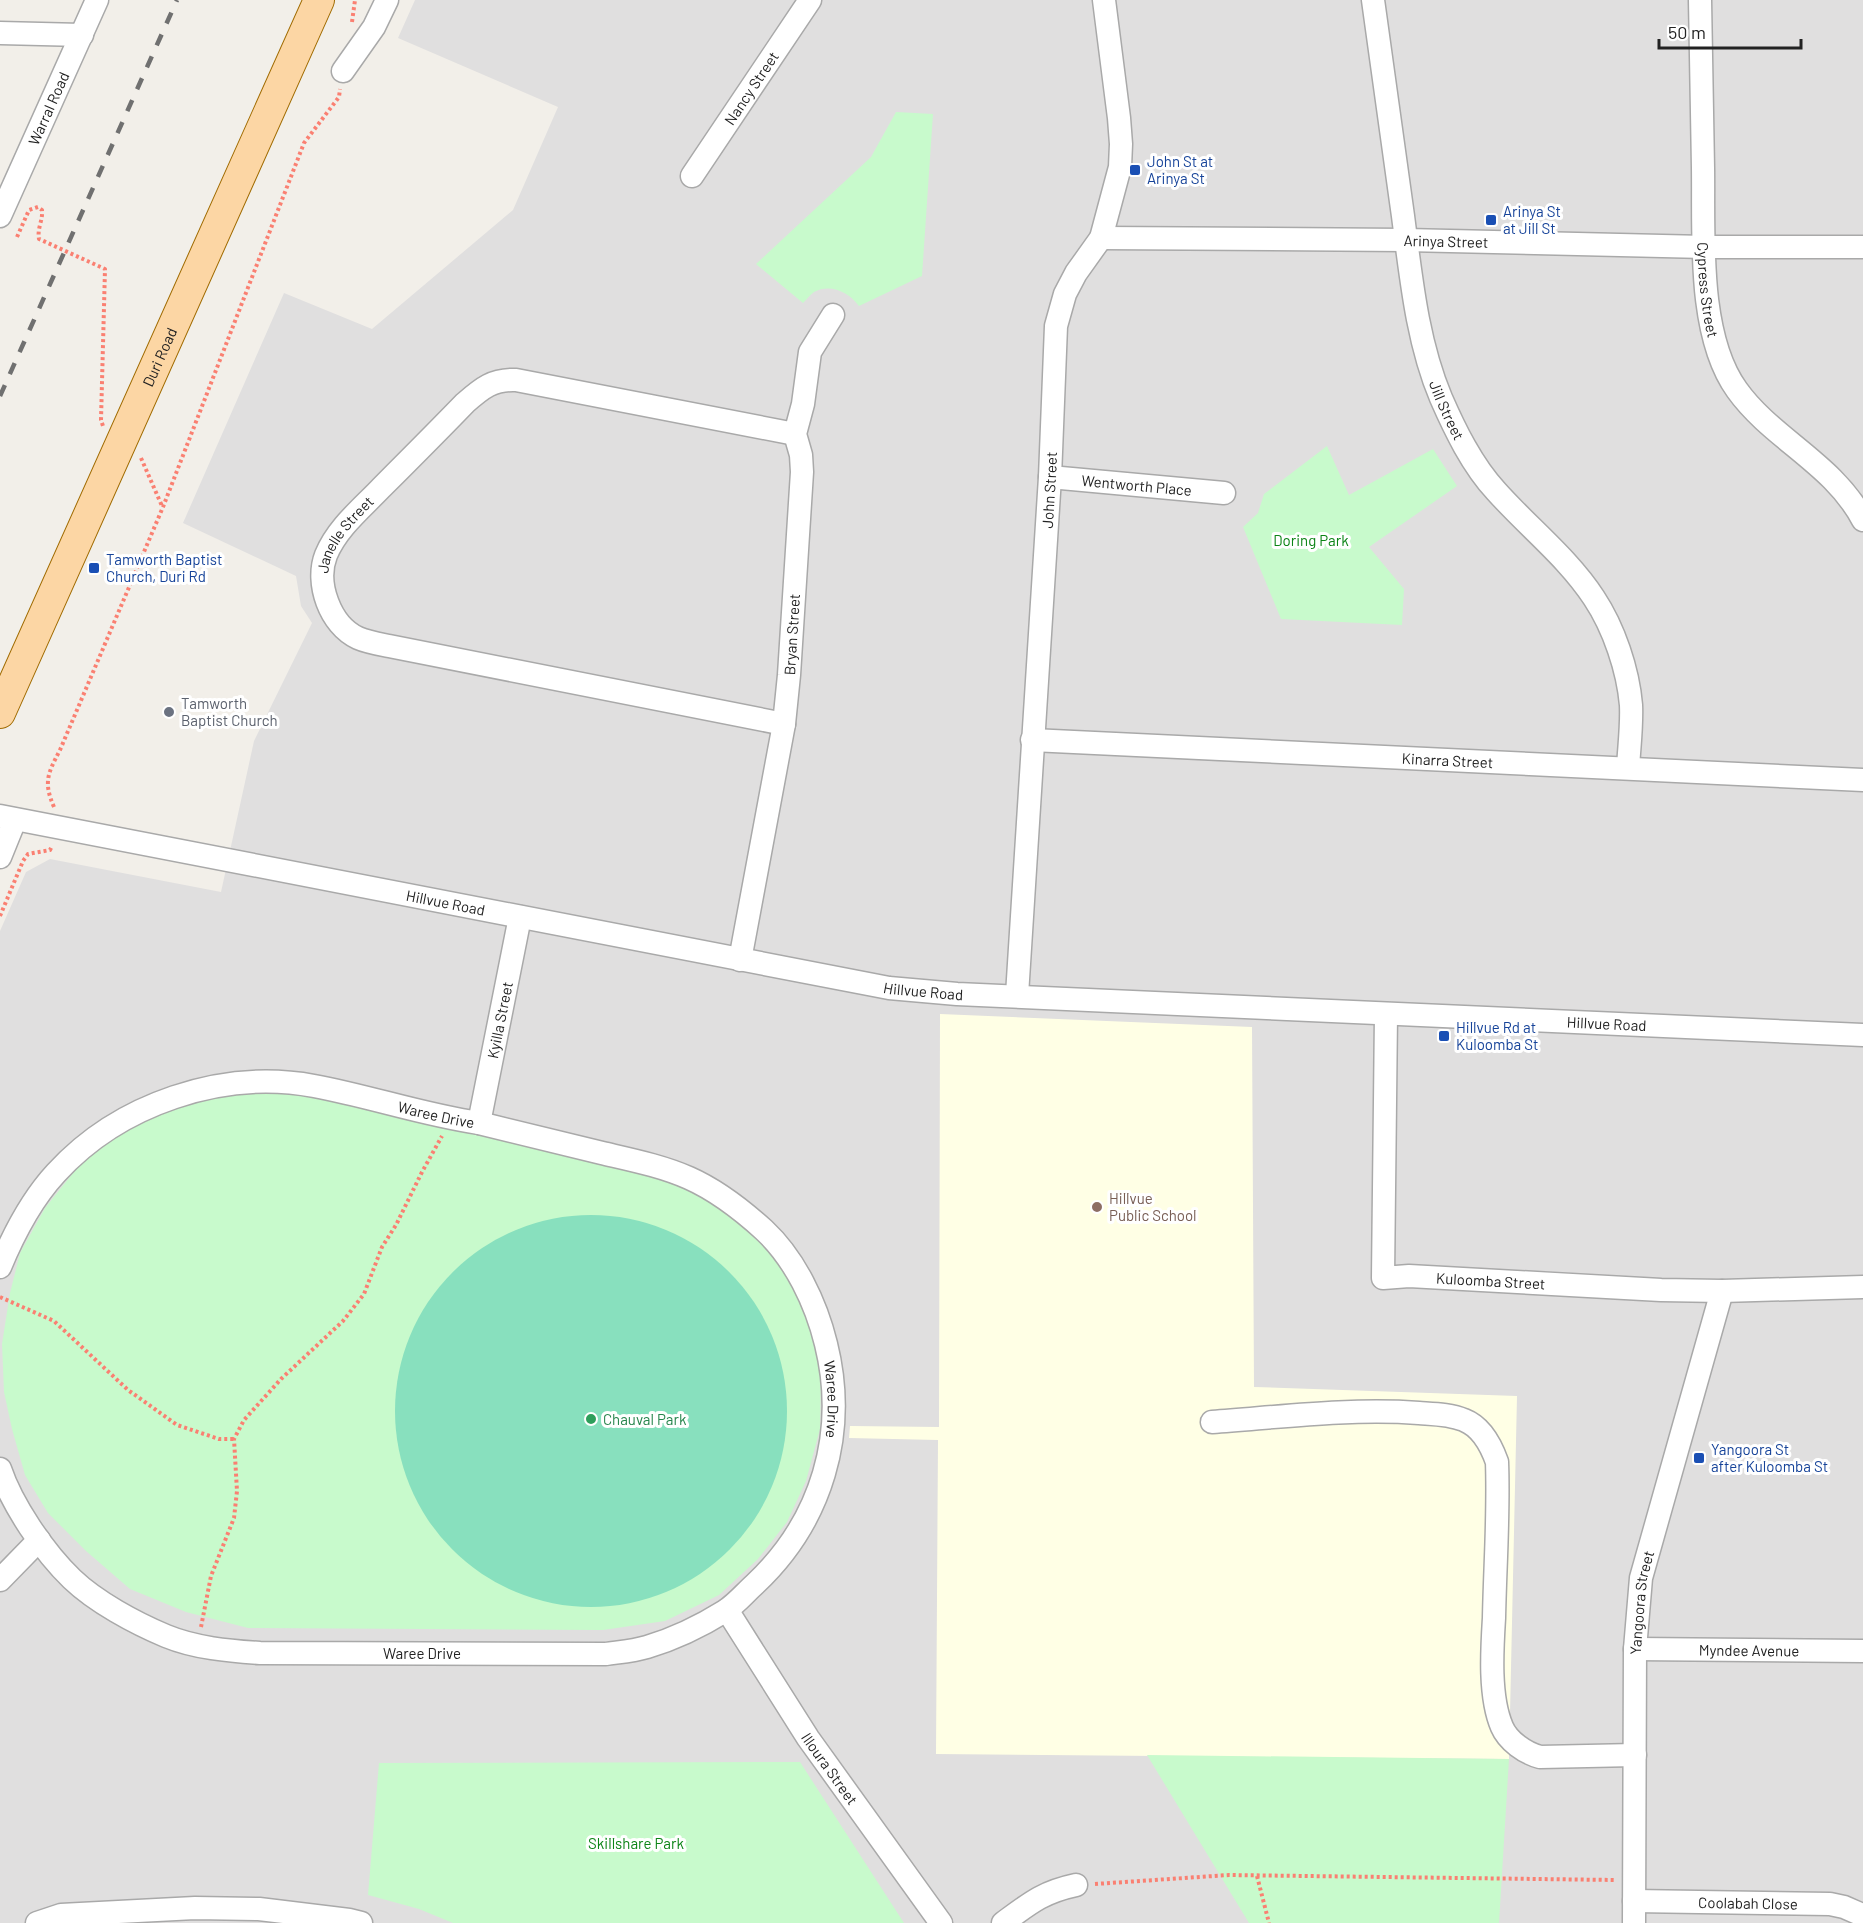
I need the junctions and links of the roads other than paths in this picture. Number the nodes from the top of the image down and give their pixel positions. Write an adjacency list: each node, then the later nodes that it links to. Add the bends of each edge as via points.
1 (97, 0): 9 (street, Warral Road)
2 (319, 0): 22 (main road, Duri Road)
3 (387, 0): 10 (street, via 374,27)
4 (810, 0): 11 (street, Nancy Street)
5 (1104, 0): 13 (street, John Street, via 1121,144)
6 (1373, 0): 14 (street, Jill Street)
7 (1700, 0): 15 (street, Cypress Street)
8 (0, 33): 9 (street)
9 (81, 35): 12 (street, Warral Road)
10 (343, 71)
11 (692, 176)
12 (0, 216)
13 (1101, 238): 14 (street, Arinya Street); 19 (street, John Street, via 1065,294 1056,326)
14 (1406, 240): 15 (street, Arinya Street); 25 (street, Jill Street, via 1428,362 1461,441 1494,490 1595,598 1612,634 1631,705)
15 (1705, 247): 16 (street, Arinya Street); 21 (street, Cypress Street, via 1713,334 1719,357 1736,389 1759,415 1837,484)
16 (1863, 247)
17 (833, 315): 18 (street, Bryan Street, via 810,352)
18 (795, 434): 23 (street, Bryan Street, via 802,472); 23 (street, Janelle Street, via 516,380 496,381 465,403 352,518 325,557 322,575 333,614 348,632 359,638)
19 (1050, 477): 20 (street, Wentworth Place); 24 (street, John Street)
20 (1224, 493)
21 (1863, 519)
22 (0, 713)
23 (784, 724): 30 (street, Bryan Street)
24 (1032, 740): 25 (street, Kinarra Street); 31 (street, John Street)
25 (1628, 768): 26 (street, Kinarra Street)
26 (1863, 780)
27 (8, 818): 28 (street); 29 (street, Hillvue Road)
28 (0, 857)
29 (520, 918): 30 (street, Hillvue Road); 34 (street, Kyilla Street)
30 (740, 960): 31 (street, Hillvue Road, via 890,988)
31 (1017, 995): 32 (street, Hillvue Road)
32 (1386, 1014): 33 (street, Hillvue Road); 38 (street, Kuloomba Street, via 1383,1278)
33 (1863, 1035)
34 (479, 1124): 35 (street, Waree Drive, via 313,1086 279,1082 226,1084 146,1108 111,1127 56,1173); 43 (street, Waree Drive, via 690,1178 734,1205 765,1231 789,1260 808,1293 830,1363 834,1394 832,1442 821,1483 785,1551)
35 (6, 1234): 36 (street, Waree Drive)
36 (0, 1267)
37 (1863, 1287): 38 (street, Kuloomba Street)
38 (1722, 1291): 44 (street, Yangoora Street, via 1641,1578)
39 (1212, 1422): 46 (street, via 1343,1412 1406,1412 1446,1415 1465,1420 1480,1431 1497,1462 1492,1650 1502,1728 1530,1754)
40 (0, 1469): 41 (street, Waree Drive, via 19,1510)
41 (39, 1540): 42 (street); 43 (street, Waree Drive, via 72,1579 107,1605 167,1636 222,1651 606,1654 646,1648)
42 (0, 1580)
43 (727, 1610): 52 (street, Illoura Street, via 808,1738)
44 (1635, 1649): 45 (street, Myndee Avenue); 46 (street, Yangoora Street)
45 (1863, 1651)
46 (1635, 1755): 48 (street, Yangoora Street)
47 (1076, 1885): 53 (street, via 1034,1899)
48 (1634, 1901): 49 (street, Coolabah Close, via 1830,1904)
49 (1860, 1914)
50 (37, 1923): 51 (street, via 61,1915 195,1908 259,1909)
51 (360, 1923)
52 (941, 1923)
53 (1003, 1923)

